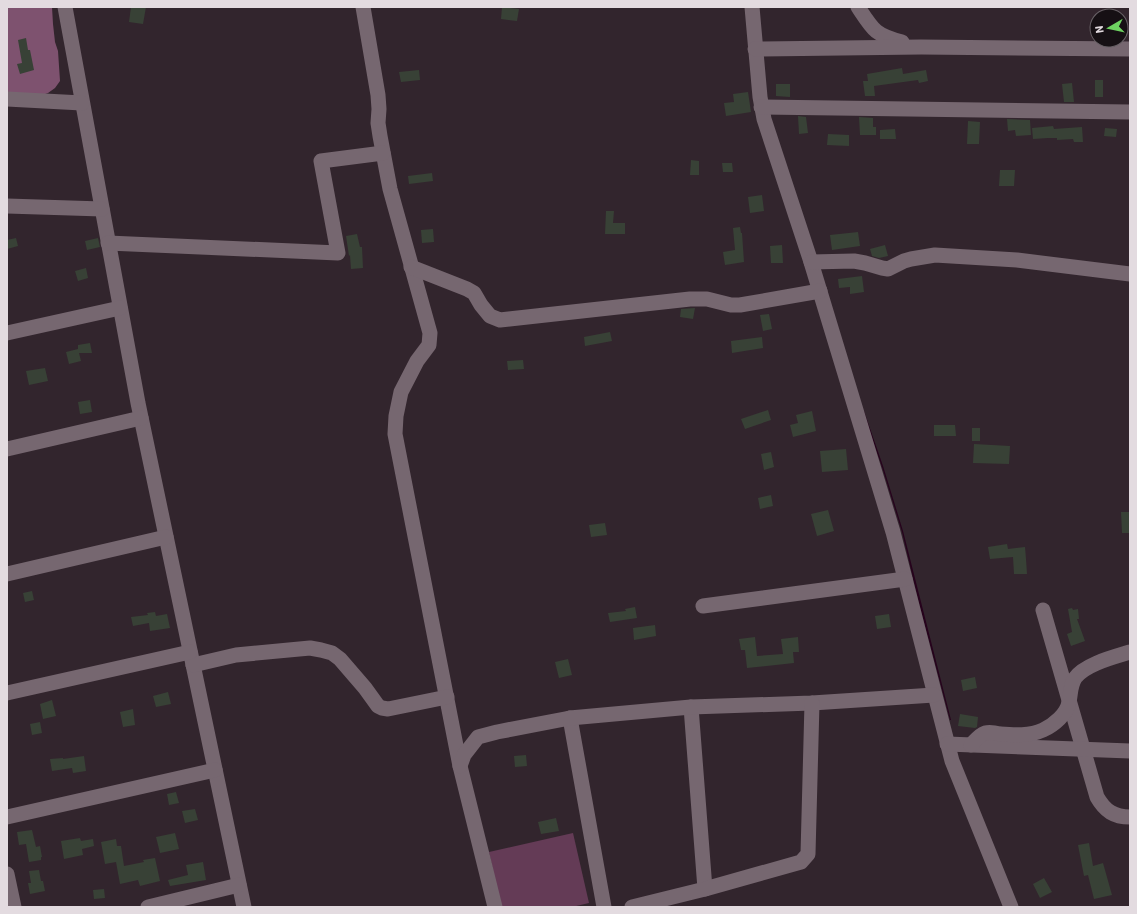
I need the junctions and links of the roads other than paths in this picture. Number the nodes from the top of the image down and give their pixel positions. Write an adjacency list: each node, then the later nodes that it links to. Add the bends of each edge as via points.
1 (65, 7): 9 (street)
2 (363, 7): 12 (street, via 380,109 378,123)
3 (752, 7): 6 (street)
4 (858, 7): 5 (street, via 874,30 882,36)
5 (921, 47): 6 (street); 7 (street)
6 (755, 49): 10 (street)
7 (1130, 49)
8 (7, 99): 9 (street)
9 (82, 103): 14 (street)
10 (761, 107): 11 (street); 16 (street)
11 (1130, 112)
12 (383, 153): 15 (street, via 321,161 338,253); 17 (street, via 390,189)
13 (7, 206): 14 (street)
14 (102, 209): 15 (street)
15 (108, 243): 20 (street)
16 (811, 262): 18 (street, via 854,261 888,269 908,260 935,255 1017,260); 19 (street)
17 (412, 267): 19 (street, via 474,293 490,316 500,320 690,299 707,299 740,305); 33 (street, via 430,333 429,345 417,361 401,392 395,434)
18 (1130, 274)
19 (820, 291): 26 (street)
20 (120, 308): 21 (street); 22 (street)
21 (7, 333)
22 (141, 418): 23 (street); 24 (street)
23 (7, 450)
24 (166, 537): 25 (street); 30 (street)
25 (7, 574)
26 (905, 579): 27 (street); 32 (street)
27 (703, 606)
28 (1043, 610): 35 (street)
29 (1130, 652): 35 (street, via 1083,670 1071,685)
30 (191, 658): 31 (street); 33 (street, via 310,648 332,653 340,659 374,702 382,708); 43 (street)
31 (7, 693)
32 (934, 695): 34 (street); 38 (street)
33 (447, 697): 42 (street)
34 (812, 703): 36 (street); 48 (street, via 808,854 801,862)
35 (1069, 704): 39 (street, via 1060,718 1042,730 1017,735 986,733); 40 (street)
36 (691, 707): 37 (street); 48 (street)
37 (570, 718): 42 (street, via 478,737 464,755); 53 (street)
38 (947, 744): 39 (street); 55 (street)
39 (971, 745): 40 (street)
40 (1082, 750): 41 (street); 45 (street, via 1102,806 1117,816)
41 (1130, 752)
42 (460, 766): 52 (street)
43 (215, 770): 44 (street); 47 (street)
44 (7, 817)
45 (1130, 818)
46 (7, 874): 49 (street)
47 (239, 885): 50 (street); 51 (street)
48 (704, 889): 54 (street)
49 (14, 907)
50 (148, 907)
51 (244, 907)
52 (495, 907)
53 (604, 907)
54 (632, 907)
55 (1011, 907)

